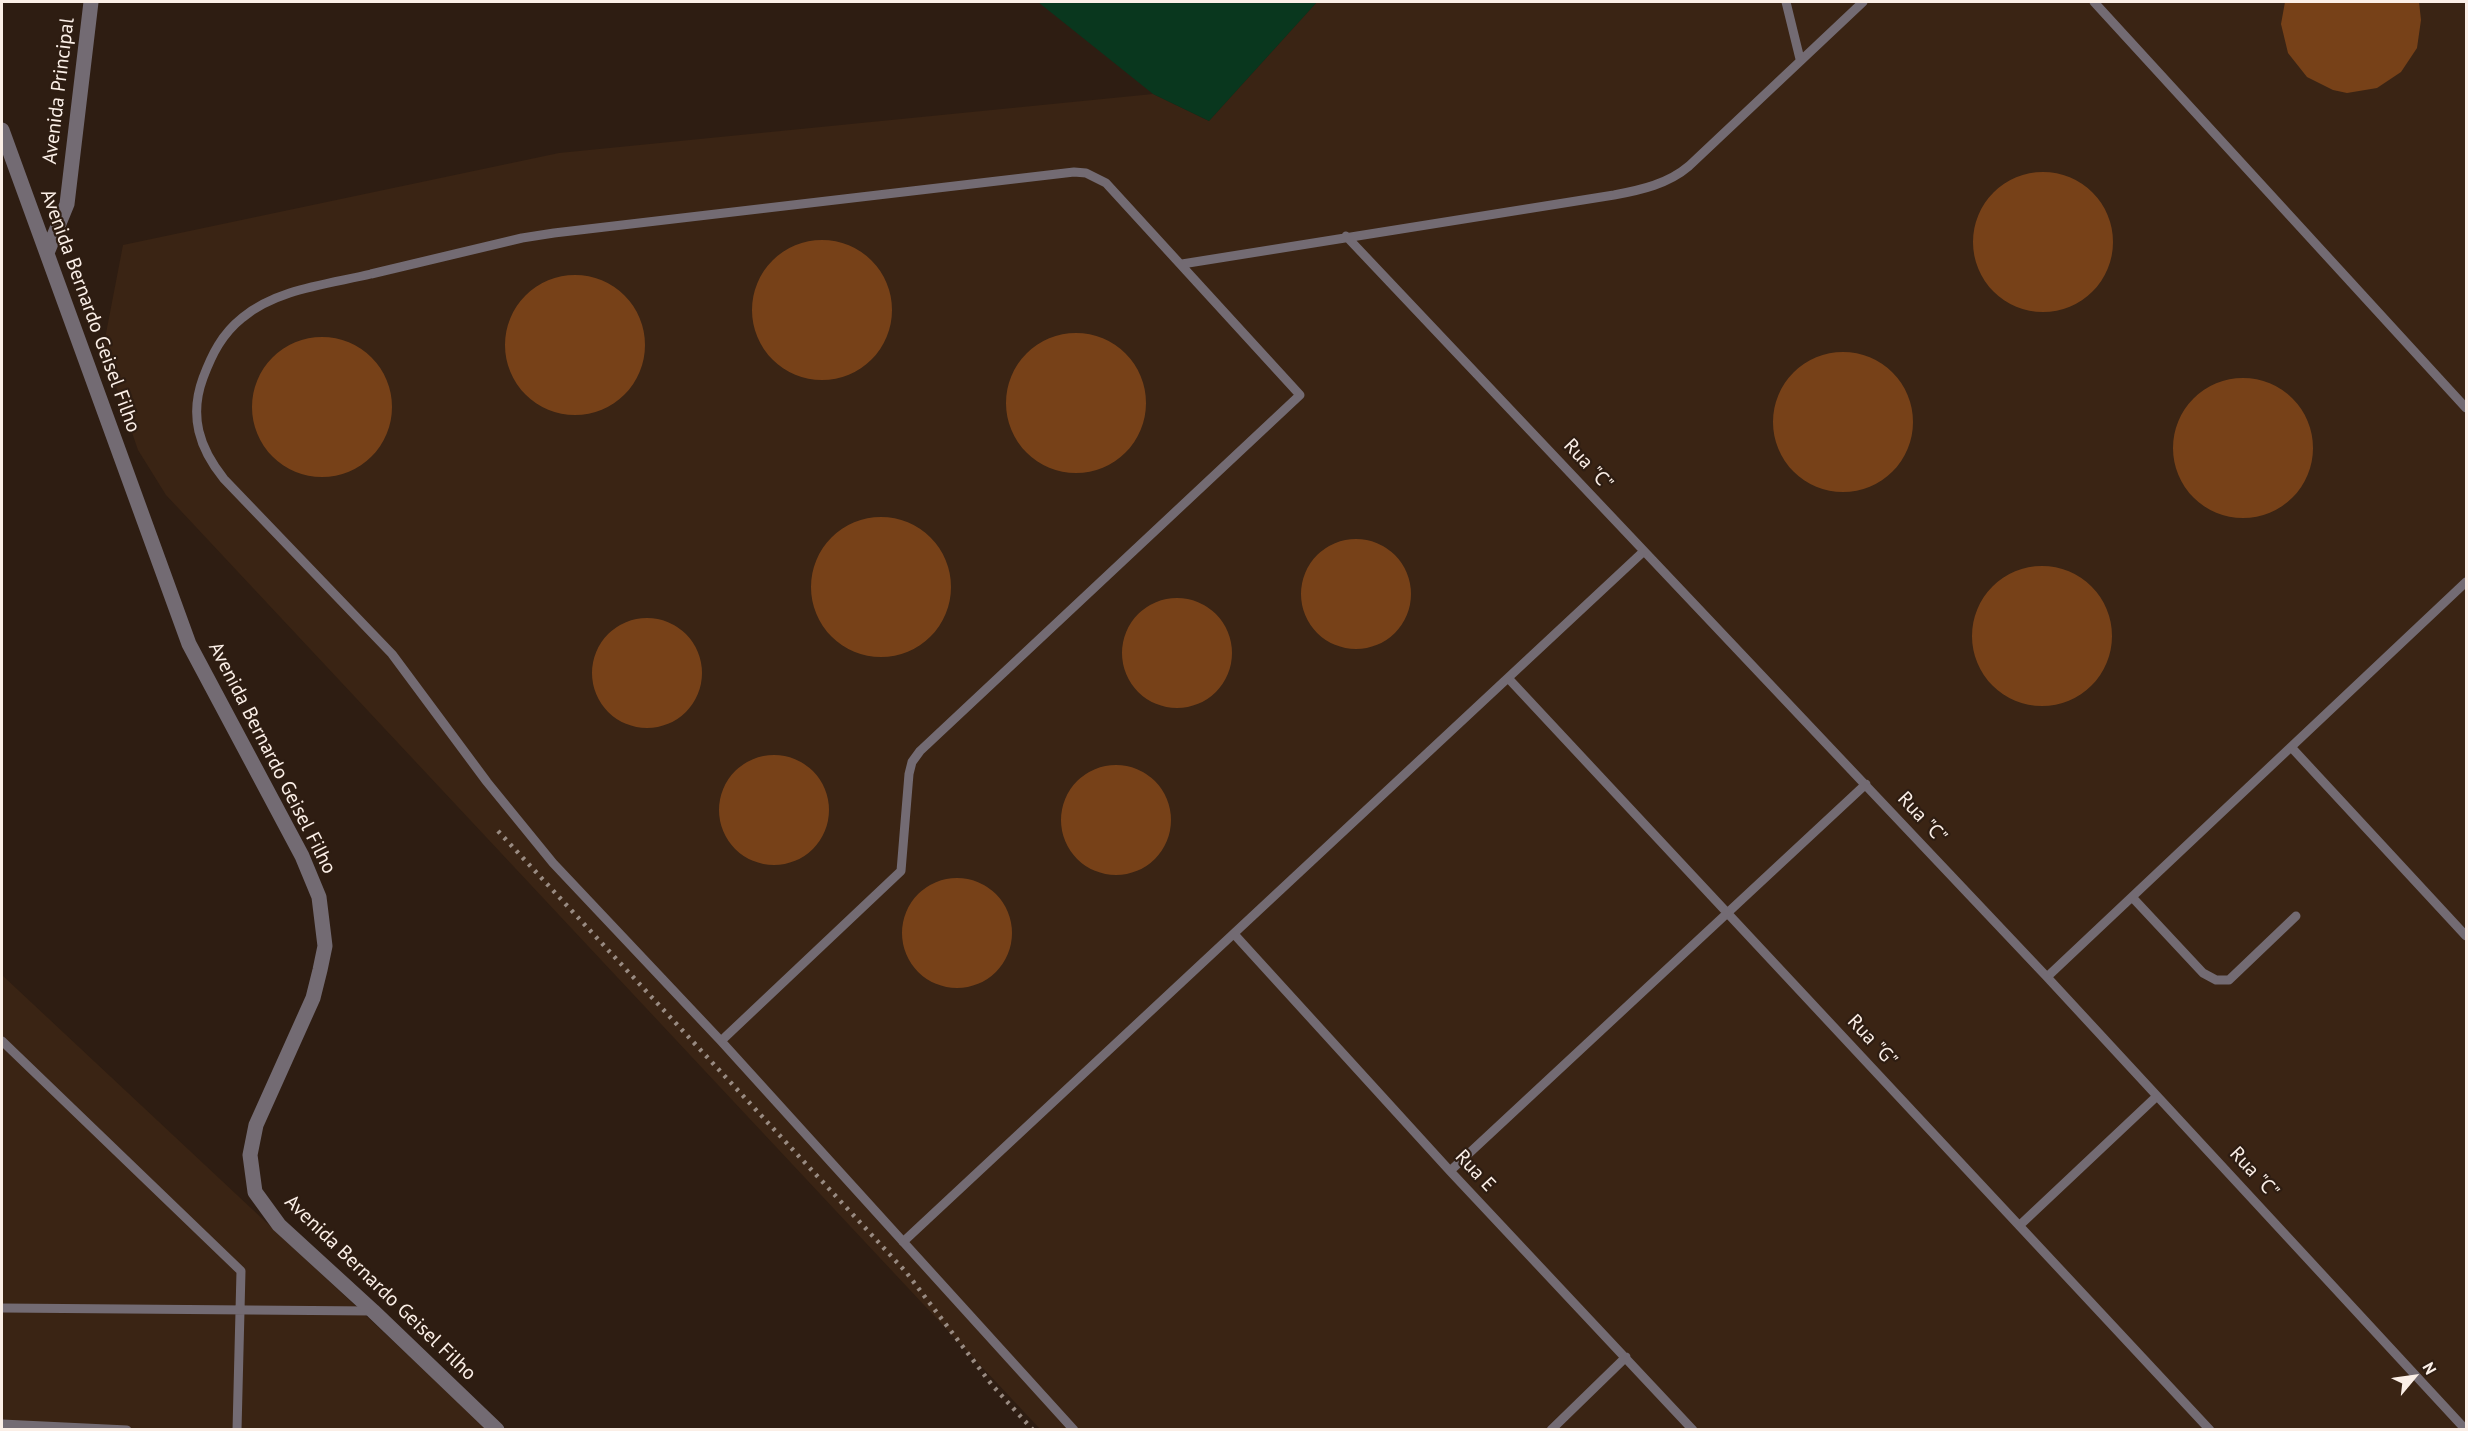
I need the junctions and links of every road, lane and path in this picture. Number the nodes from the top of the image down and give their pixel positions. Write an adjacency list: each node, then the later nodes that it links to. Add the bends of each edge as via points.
1 (91, 2): 8 (street, Avenida Principal, via 67,204)
2 (1786, 2): 5 (lane)
3 (1863, 2): 5 (lane)
4 (2094, 2): 10 (lane)
5 (1800, 59): 7 (lane, via 1689,166 1664,182 1614,195)
6 (2, 129): 8 (street, Avenida Bernardo Geisel Filho)
7 (1346, 236): 9 (lane); 11 (lane, Rua "C")
8 (47, 253): 30 (street, Avenida Bernardo Geisel Filho, via 189,644 303,856 319,897 325,946 320,970 313,998 256,1125 250,1155 255,1192 279,1226)
9 (1182, 264): 22 (lane, via 1300,395 920,751 909,774 901,871); 22 (lane, via 1106,183 1074,172 522,238 279,297 243,316 217,345 196,404 200,436 215,468 373,631 553,863)
10 (2466, 408)
11 (1644, 550): 13 (lane); 15 (lane, Rua "C")
12 (2466, 582): 14 (lane)
13 (1508, 678): 17 (lane, Rua "G"); 19 (lane)
14 (2291, 747): 16 (lane); 20 (lane)
15 (1866, 784): 17 (lane); 21 (lane, Rua "C")
16 (2132, 897): 18 (lane, via 2203,973 2216,980 2229,980); 21 (lane)
17 (1727, 913): 25 (lane); 26 (lane, Rua "G")
18 (2296, 916)
19 (1233, 934): 25 (lane, Rua E); 27 (lane)
20 (2466, 936)
21 (2047, 977): 24 (lane, Rua "C")
22 (721, 1041): 27 (lane)
23 (3, 1044): 29 (lane, via 241,1271)
24 (2157, 1096): 26 (lane); 40 (lane, Rua "C")
25 (1450, 1171): 31 (lane, Rua E)
26 (2020, 1225): 33 (lane, Rua "G")
27 (903, 1242): 37 (lane)
28 (2, 1308): 29 (lane)
29 (240, 1309): 30 (lane); 35 (lane)
30 (373, 1311): 36 (street, Avenida Bernardo Geisel Filho)
31 (1626, 1357): 38 (lane); 39 (lane, Rua E)
32 (2, 1424): 34 (lane)
33 (2210, 1429)
34 (128, 1430)
35 (237, 1430)
36 (497, 1430)
37 (1074, 1430)
38 (1551, 1430)
39 (1693, 1430)
40 (2466, 1430)

